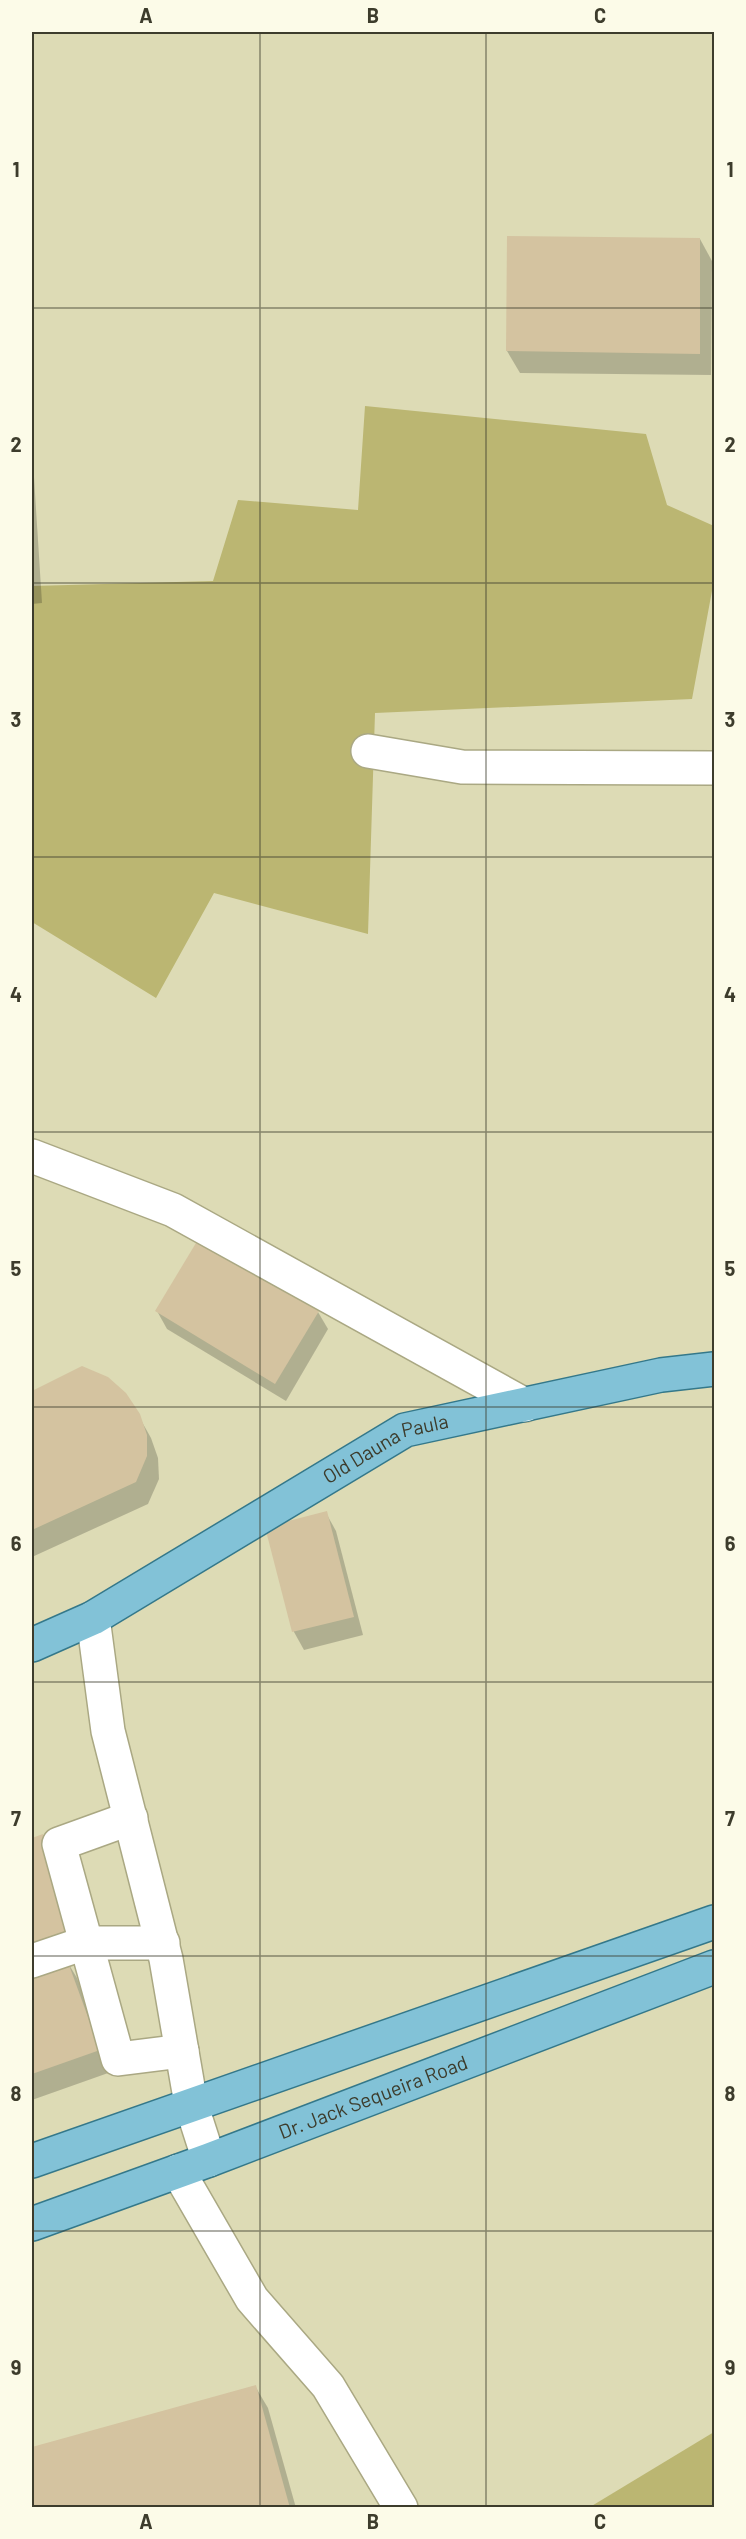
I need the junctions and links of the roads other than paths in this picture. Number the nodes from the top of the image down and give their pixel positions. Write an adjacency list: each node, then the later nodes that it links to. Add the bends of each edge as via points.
1 (368, 751): 2 (street, via 462,767)
2 (714, 768)
3 (32, 1156): 5 (street, via 173,1210)
4 (714, 1369): 5 (main road, Old Dauna Paula, via 661,1376)
5 (525, 1405): 6 (main road, Old Dauna Paula, via 405,1430)
6 (93, 1618): 7 (main road, Old Dauna Paula); 8 (street, via 108,1731)
7 (32, 1645)
8 (131, 1818): 10 (street, via 59,1844); 11 (street)
9 (714, 1922): 15 (main road)
10 (86, 1943): 11 (street); 12 (street); 14 (street, via 118,2059)
11 (163, 1943): 14 (street)
12 (32, 1961)
13 (714, 1967): 16 (main road, Dr. Jack Sequeira Road)
14 (182, 2051): 15 (street)
15 (190, 2104): 16 (street); 17 (main road)
16 (208, 2160): 18 (main road, Dr. Jack Sequeira Road)
17 (32, 2161)
18 (178, 2171): 19 (main road, Dr. Jack Sequeira Road); 20 (street, via 252,2299 328,2386)
19 (32, 2224)
20 (401, 2508)

